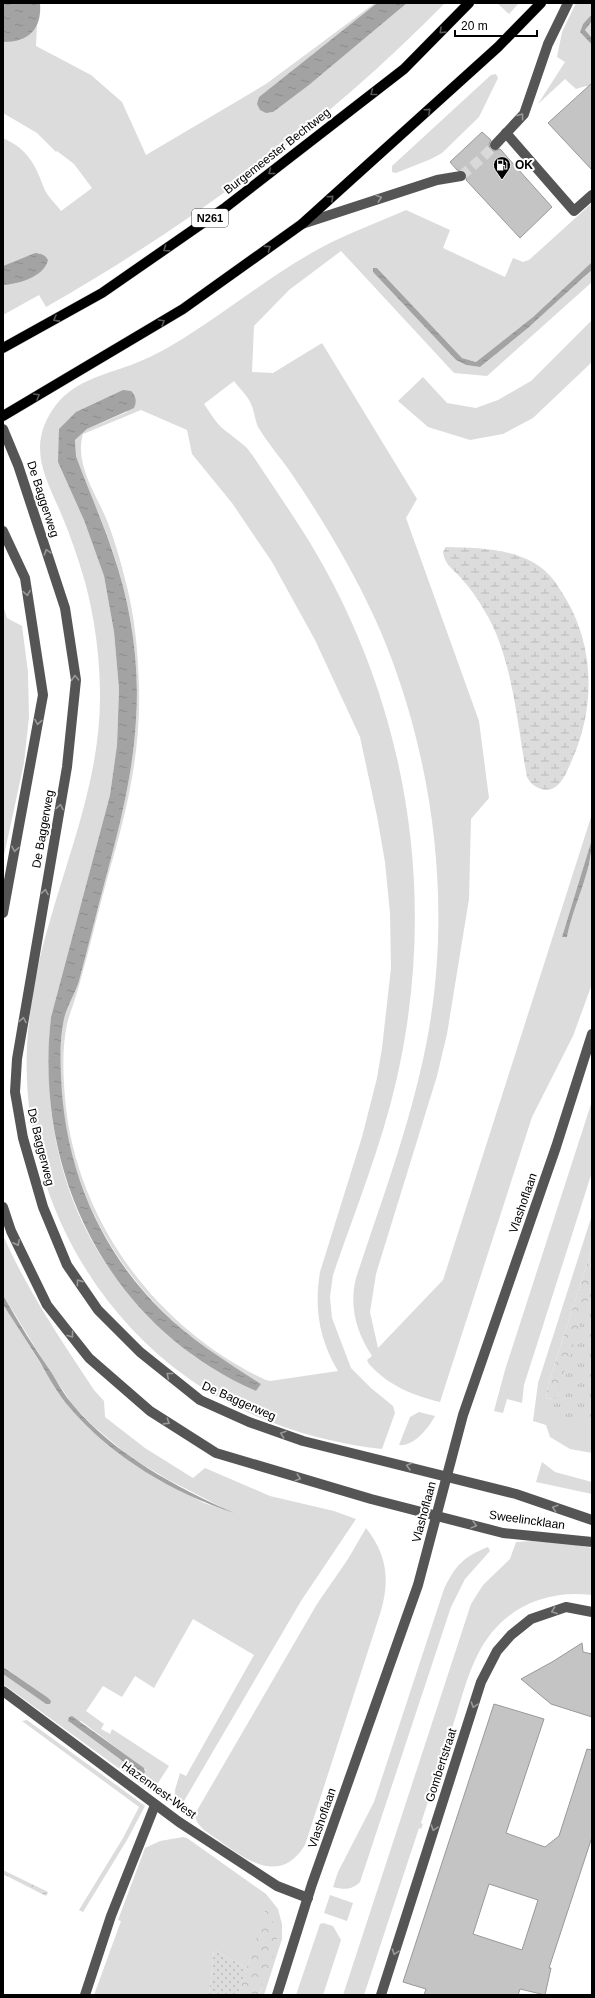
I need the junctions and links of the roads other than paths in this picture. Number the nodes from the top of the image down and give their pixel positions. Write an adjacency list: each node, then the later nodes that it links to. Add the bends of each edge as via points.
1 (469, 3): 9 (main road, Burgemeester Bechtweg / N261, one-way to 9, via 404,69 226,207 102,293)
2 (541, 3): 8 (main road, one-way to 2, via 498,47)
3 (568, 3): 4 (street, one-way to 3, via 524,114 548,44)
4 (506, 133): 5 (street); 7 (street, via 574,211)
5 (495, 144)
6 (461, 176): 8 (street, one-way to 6, via 437,180)
7 (592, 195)
8 (302, 224): 10 (main road, one-way to 8, via 183,309)
9 (3, 348)
10 (3, 416)
11 (3, 429): 16 (street, De Baggerweg, one-way to 11, via 303,1441 249,1422 200,1400 140,1352 98,1310 67,1265 41,1201 23,1138 15,1092 17,1059 67,766 76,680 65,608 18,465)
12 (3, 531): 13 (street, De Baggerweg, one-way to 13, via 25,578 43,695)
13 (3, 913)
14 (592, 1034): 16 (street, Vlashoflaan, via 556,1147 463,1415)
15 (3, 1207): 17 (street, one-way to 17, via 11,1231 47,1305 89,1358 150,1411 216,1453 371,1499)
16 (447, 1476): 17 (street, Vlashoflaan); 18 (street, Sweelincklaan, one-way to 16, via 516,1494)
17 (436, 1515): 19 (street, Sweelincklaan, one-way to 19, via 503,1533); 23 (street, Vlashoflaan, via 418,1585)
18 (592, 1520)
19 (592, 1542)
20 (592, 1612): 26 (street, Gombertstraat, one-way to 26, via 566,1607 531,1620 511,1635 497,1651 481,1682)
21 (3, 1691): 22 (street, Hazennest-West)
22 (156, 1805): 23 (street, Hazennest-West, via 277,1886); 24 (street, via 111,1916)
23 (308, 1898): 25 (street, Vlashoflaan)
24 (85, 1995)
25 (277, 1995)
26 (381, 1995)

